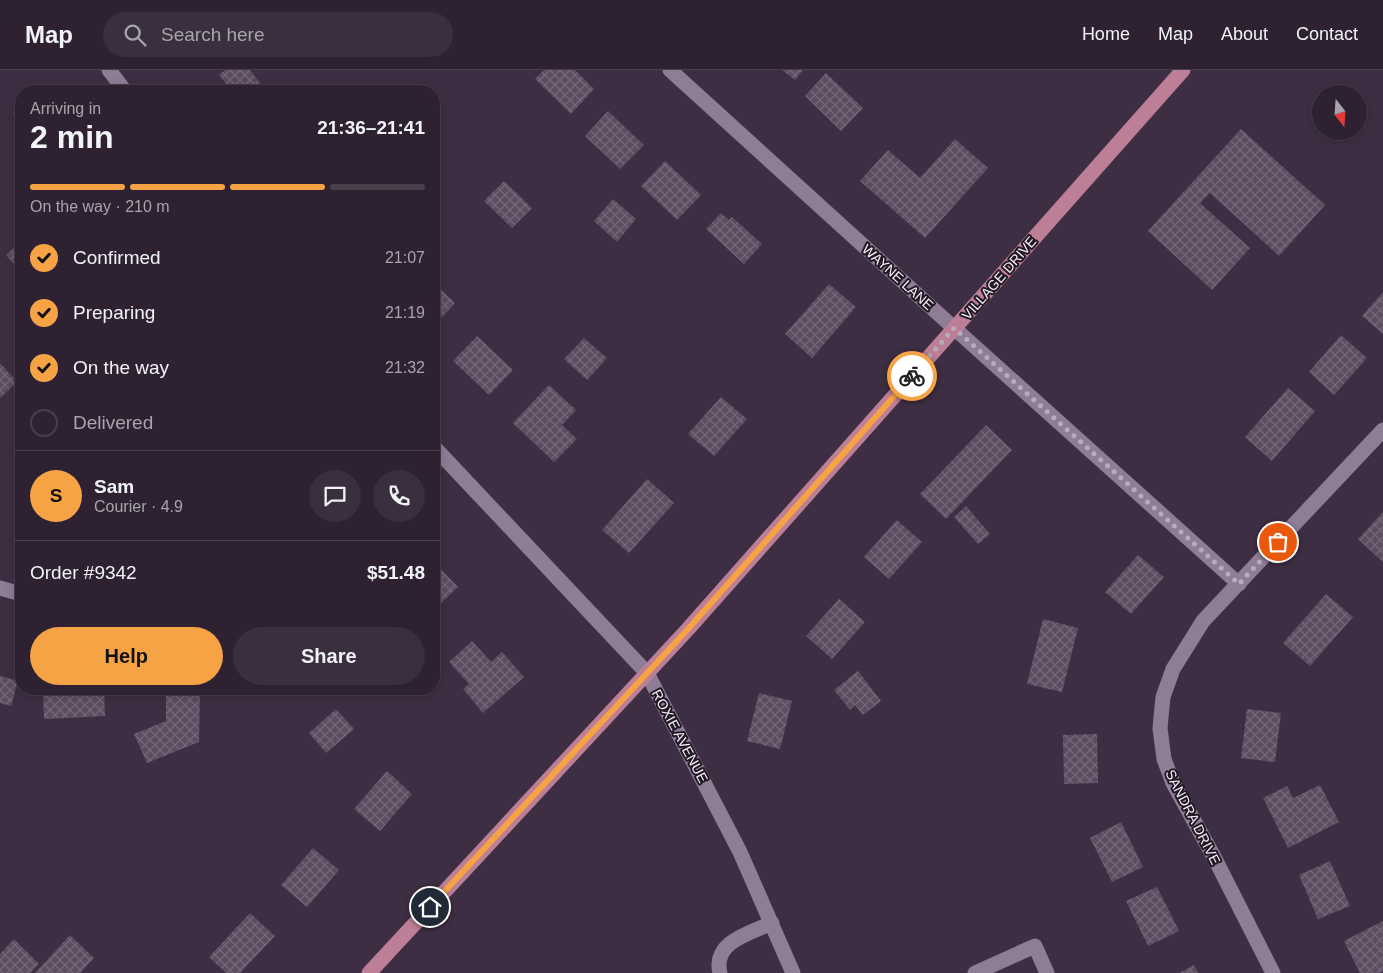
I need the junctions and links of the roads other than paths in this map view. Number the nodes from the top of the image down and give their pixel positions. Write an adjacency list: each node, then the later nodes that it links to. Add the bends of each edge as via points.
1 (109, 70): 4 (street)
2 (670, 70): 5 (street, WAYNE LANE)
3 (1183, 70): 5 (main road, VILLAGE DRIVE)
4 (120, 85)
5 (954, 328): 8 (street, WAYNE LANE); 11 (main road, VILLAGE DRIVE)
6 (1383, 430): 8 (street, SANDRA DRIVE)
7 (440, 453): 11 (street, ROXIE AVENUE)
8 (1239, 584): 18 (street, SANDRA DRIVE, via 1203,621 1173,668 1163,697 1160,728 1164,759 1173,783)
9 (0, 588): 10 (street)
10 (15, 592)
11 (647, 673): 12 (street, ROXIE AVENUE, via 740,852); 13 (main road, VILLAGE DRIVE)
12 (772, 923): 14 (street, via 726,945 719,958); 15 (street, ROXIE AVENUE)
13 (369, 973)
14 (720, 973)
15 (794, 973)
16 (975, 973): 17 (street, via 1035,946)
17 (1047, 973)
18 (1273, 973)

